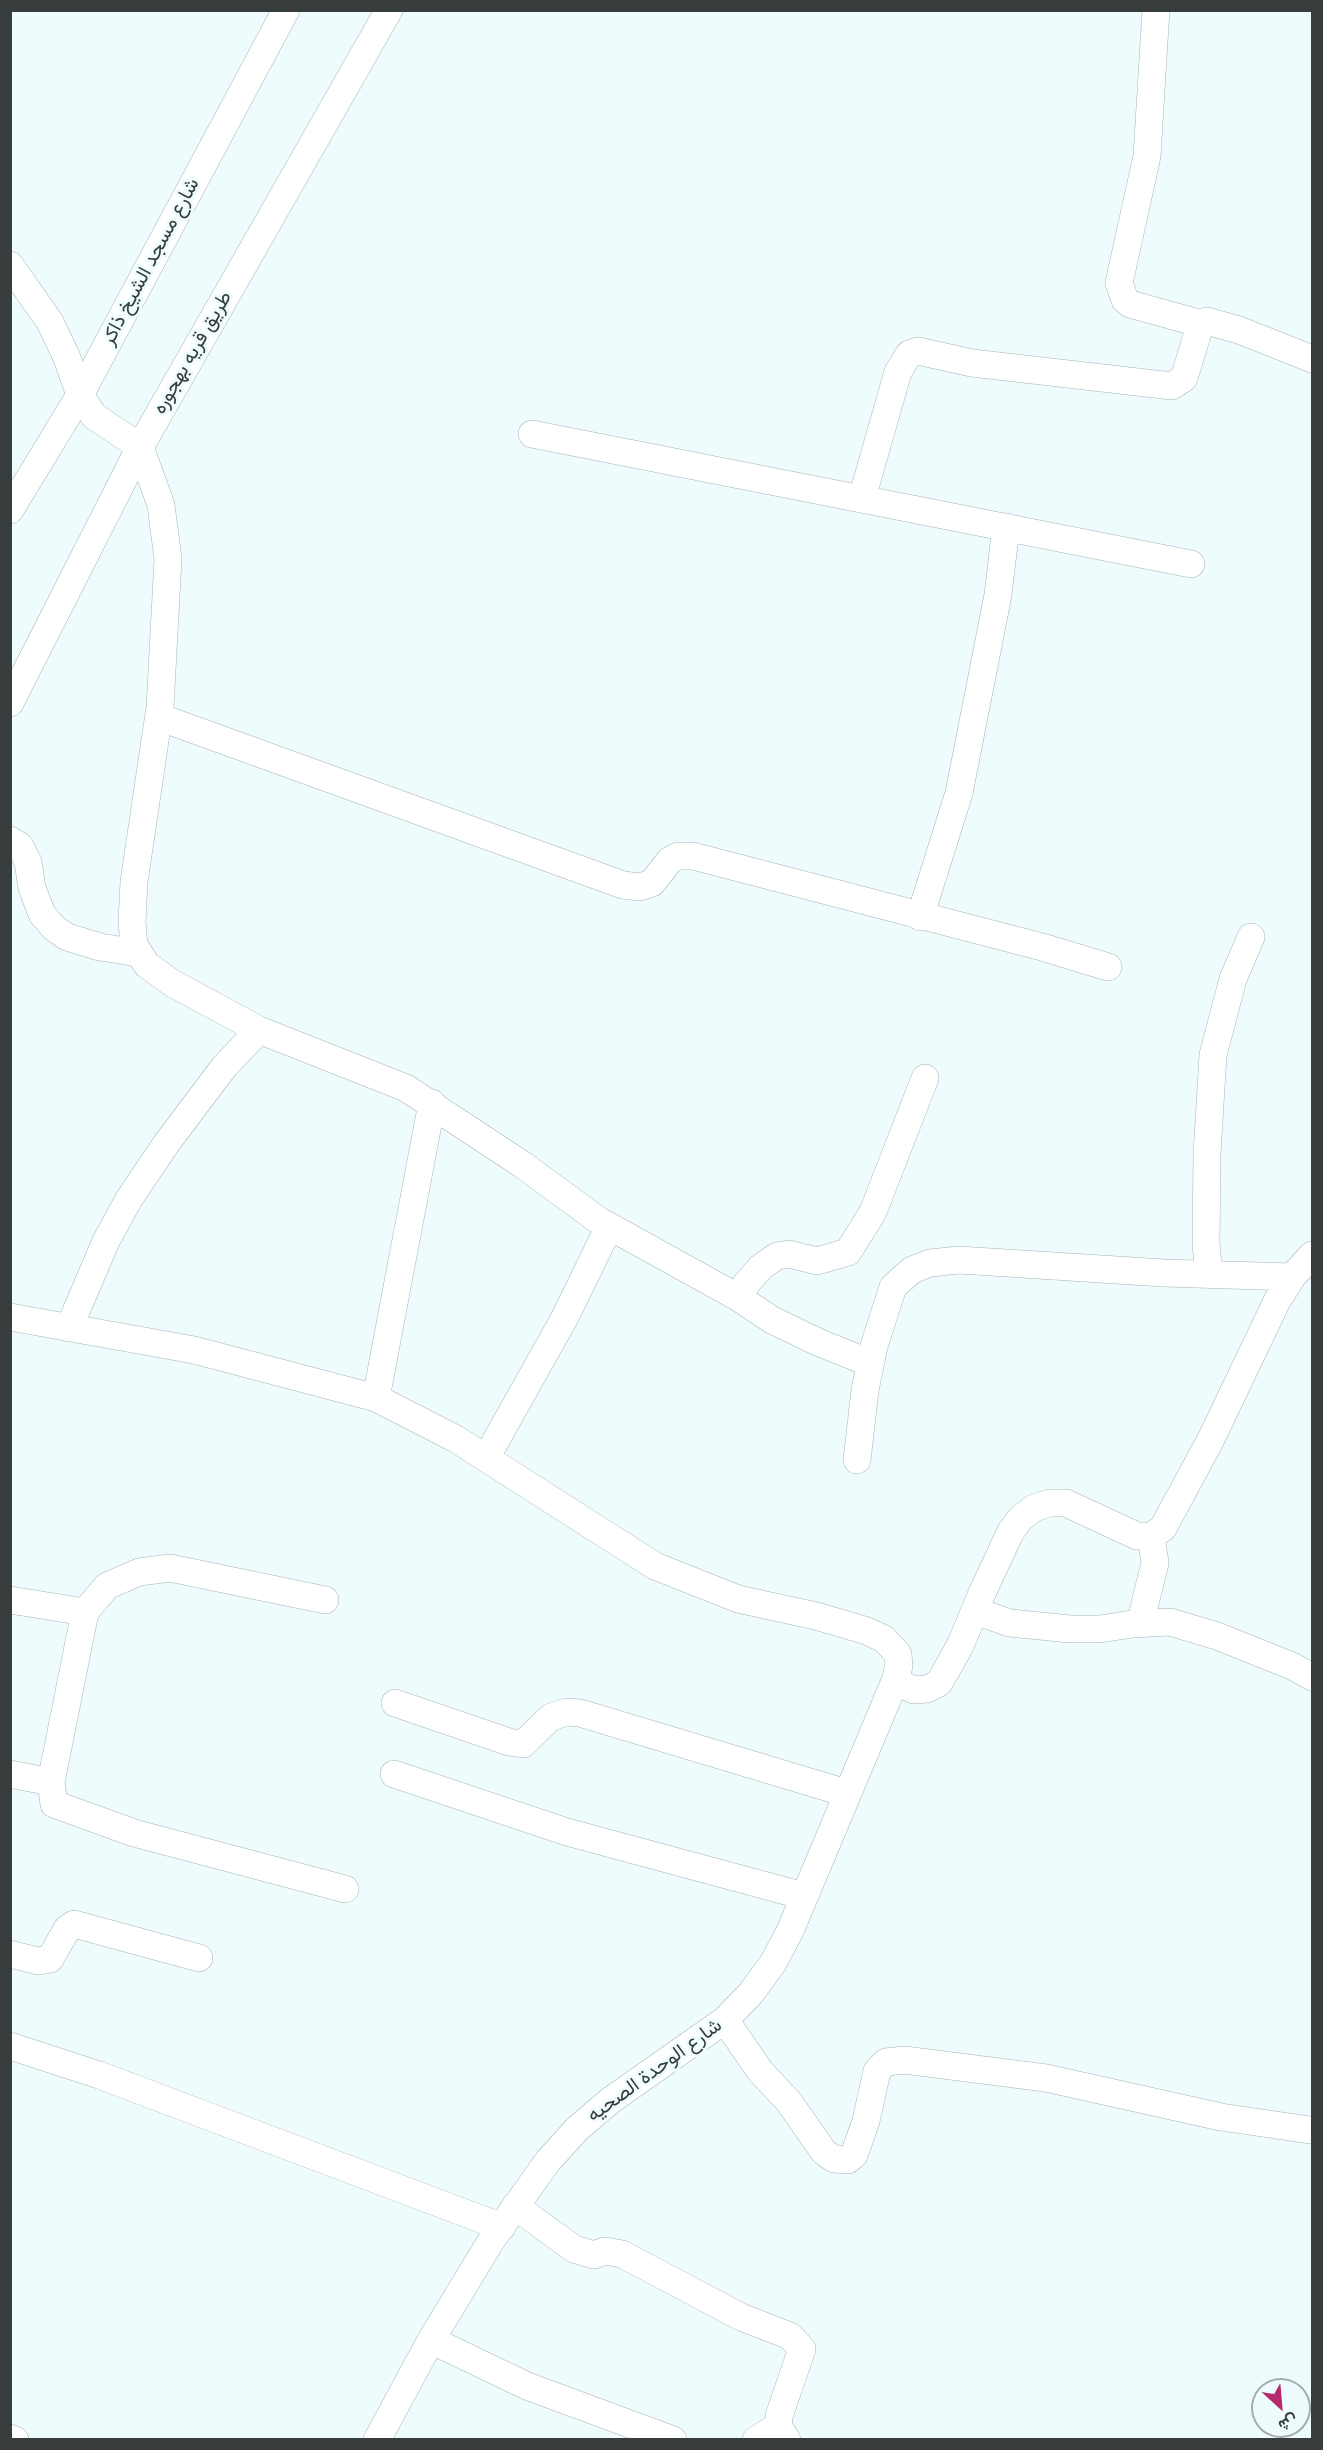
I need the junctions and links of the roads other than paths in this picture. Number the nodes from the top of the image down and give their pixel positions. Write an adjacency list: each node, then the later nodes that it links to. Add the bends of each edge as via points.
1 (286, 10): 7 (street, شارع مسجد الشيخ ذاكر)
2 (389, 10): 9 (street, طريق قريه بهجوره)
3 (1156, 10): 5 (street, via 1147,156 1119,283 1130,304)
4 (10, 265): 7 (street, via 50,322)
5 (1202, 324): 6 (street, via 1218,323); 10 (street, via 1184,378 1172,386 972,363 918,351 909,354 898,372)
6 (1312, 359)
7 (87, 405): 9 (street); 11 (street, شارع مسجد الشيخ ذاكر)
8 (532, 434): 10 (street)
9 (135, 443): 14 (street, طريق قريه بهجوره); 15 (street, via 161,505 168,560)
10 (862, 498): 12 (street)
11 (10, 510)
12 (1006, 527): 13 (street); 17 (street, via 998,595 959,793)
13 (1191, 564)
14 (10, 703)
15 (159, 717): 17 (street, via 623,885 640,887 652,883 670,860 693,856); 19 (street, via 134,882 132,922 134,945)
16 (10, 840): 19 (street, via 20,846 42,914 54,928 67,937 100,947)
17 (920, 917): 20 (street)
18 (1251, 937): 26 (street, via 1233,979 1213,1055 1207,1154)
19 (139, 953): 21 (street, via 147,965 172,983)
20 (1108, 967)
21 (259, 1030): 23 (street, via 406,1088); 30 (street, via 224,1067 129,1199 106,1241)
22 (925, 1078): 28 (street, via 873,1212 848,1252 817,1261 789,1254 777,1256 761,1267)
23 (432, 1103): 24 (street); 32 (street)
24 (609, 1227): 28 (street); 33 (street, via 564,1319)
25 (1312, 1256): 27 (street)
26 (1209, 1275): 27 (street); 31 (street, via 959,1260 930,1263 912,1270 893,1287)
27 (1292, 1277): 35 (street, via 1163,1528)
28 (739, 1298): 31 (street, via 791,1329)
29 (10, 1317): 30 (street)
30 (69, 1328): 32 (street, via 194,1350)
31 (870, 1363): 34 (street)
32 (376, 1398): 33 (street)
33 (486, 1458): 42 (street, via 655,1566 738,1599 816,1616 884,1639 898,1654)
34 (857, 1460)
35 (1151, 1536): 38 (street, via 1137,1536 1066,1503 1034,1508 1011,1531); 40 (street, via 1155,1563)
36 (10, 1600): 39 (street)
37 (325, 1600): 39 (street, via 170,1568 139,1572 107,1586)
38 (975, 1611): 40 (street, via 1010,1623 1070,1629); 42 (street, via 939,1683 914,1690)
39 (85, 1612): 46 (street)
40 (1140, 1624): 41 (street, via 1170,1622 1198,1630)
41 (1312, 1677)
42 (895, 1681): 47 (street, شارع الوحدة الصحيه)
43 (395, 1703): 47 (street, via 524,1744 551,1717 580,1713)
44 (10, 1774): 46 (street)
45 (394, 1774): 49 (street, via 567,1832)
46 (51, 1782): 48 (street, via 51,1797 58,1806 134,1833)
47 (846, 1793): 49 (street, شارع الوحدة الصحيه)
48 (345, 1889)
49 (804, 1896): 52 (street, شارع الوحدة الصحيه, via 773,1963)
50 (10, 1954): 51 (street, via 38,1961 50,1959 74,1924)
51 (199, 1958)
52 (725, 2020): 54 (street, via 760,2071 789,2102 824,2152 834,2159 848,2160 854,2155 877,2071 886,2062 904,2060 1046,2078 1221,2116); 55 (street, شارع الوحدة الصحيه, via 611,2100 578,2129 548,2161)
53 (10, 2046): 55 (street)
54 (1310, 2130)
55 (508, 2216): 56 (street, شارع الوحدة الصحيه); 57 (street, via 574,2249 594,2255 605,2251 622,2254 741,2317 790,2336 802,2349 801,2357)
56 (431, 2340): 60 (street, شارع الوحدة الصحيه); 61 (street, via 527,2386)
57 (774, 2435)
58 (10, 2438): 59 (street)
59 (15, 2439)
60 (377, 2439)
61 (673, 2439)

